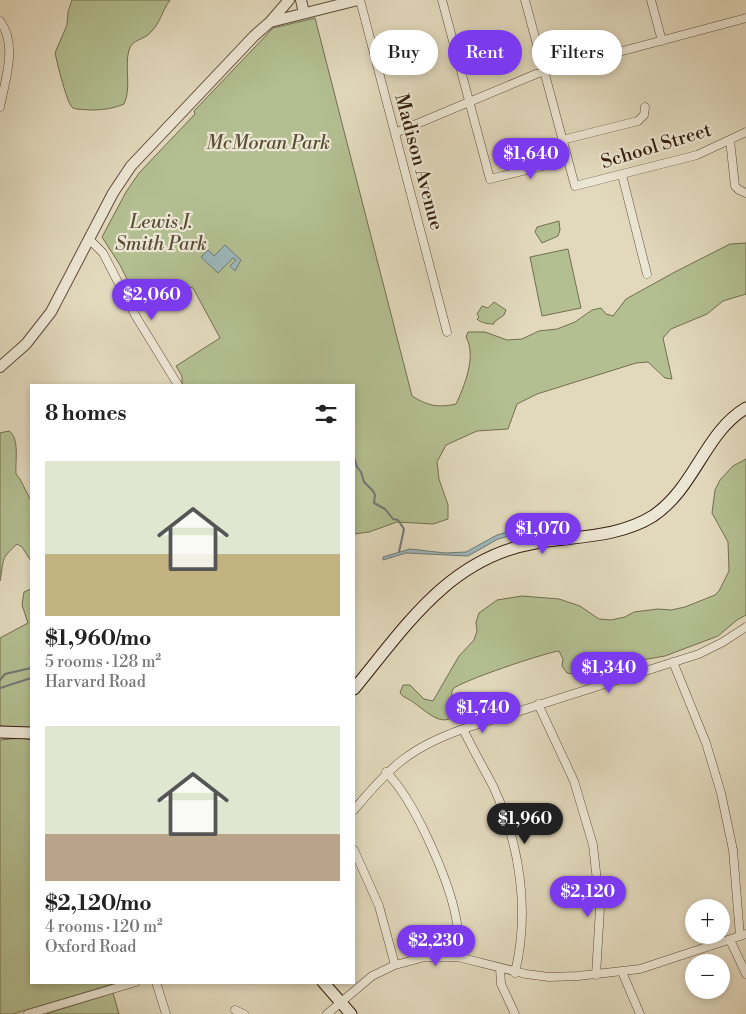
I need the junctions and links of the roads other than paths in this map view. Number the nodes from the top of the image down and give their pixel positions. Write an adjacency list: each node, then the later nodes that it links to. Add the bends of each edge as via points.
1 (289, 0): 10 (street)
2 (301, 0): 7 (street)
3 (359, 0): 7 (street); 20 (street, Madison Avenue)
4 (442, 0): 16 (street)
5 (525, 0): 11 (street)
6 (651, 0): 12 (street)
7 (304, 13): 10 (street)
8 (746, 18): 12 (street)
9 (0, 21): 17 (street, via 9,44)
10 (270, 22): 26 (street, via 131,166)
11 (533, 30)
12 (662, 41): 13 (street)
13 (622, 52)
14 (536, 75): 16 (street)
15 (545, 75): 21 (street)
16 (469, 102): 20 (street); 23 (street, via 490,180)
17 (0, 107)
18 (645, 107): 21 (street, via 644,115 638,121)
19 (746, 132): 22 (street, School Street)
20 (395, 133): 28 (street, Madison Avenue)
21 (562, 140): 23 (street)
22 (730, 140): 24 (street, School Street, via 697,155); 25 (street, via 735,186)
23 (567, 160): 24 (street, School Street, via 575,186)
24 (622, 174): 27 (street)
25 (746, 193)
26 (89, 239): 29 (street, via 41,326); 30 (street, via 103,253)
27 (647, 274)
28 (447, 332)
29 (0, 367)
30 (176, 382)
31 (746, 408): 34 (main road, via 724,427 680,492 661,510 623,529 513,548 469,568 429,599)
32 (746, 627): 33 (street, via 712,649)
33 (673, 662): 35 (street); 42 (street, via 706,743 721,793 733,850)
34 (355, 688)
35 (538, 704): 36 (street); 51 (street, via 574,781 593,845 600,908)
36 (463, 729): 39 (street, via 420,747); 48 (street, via 499,800 518,866 523,925)
37 (0, 732): 38 (main road)
38 (30, 733)
39 (386, 772): 40 (street); 45 (street, via 409,804 440,868 456,915)
40 (355, 809)
41 (355, 852): 46 (street, via 379,906)
42 (743, 935): 43 (street)
43 (730, 940): 50 (street)
44 (718, 944): 49 (street)
45 (458, 957): 46 (street, via 425,956); 47 (street)
46 (395, 965): 55 (street, via 368,979)
47 (500, 968): 48 (street); 62 (street, via 501,984)
48 (515, 972): 51 (street, via 563,977)
49 (622, 972): 51 (street); 63 (street)
50 (746, 974)
51 (596, 975)
52 (129, 984): 57 (street)
53 (157, 984): 58 (street)
54 (325, 984): 55 (main road)
55 (340, 1002): 60 (street); 61 (main road)
56 (235, 1010): 59 (street)
57 (28, 1014)
58 (166, 1014)
59 (244, 1014)
60 (328, 1014)
61 (351, 1014)
62 (515, 1014)
63 (640, 1014)

